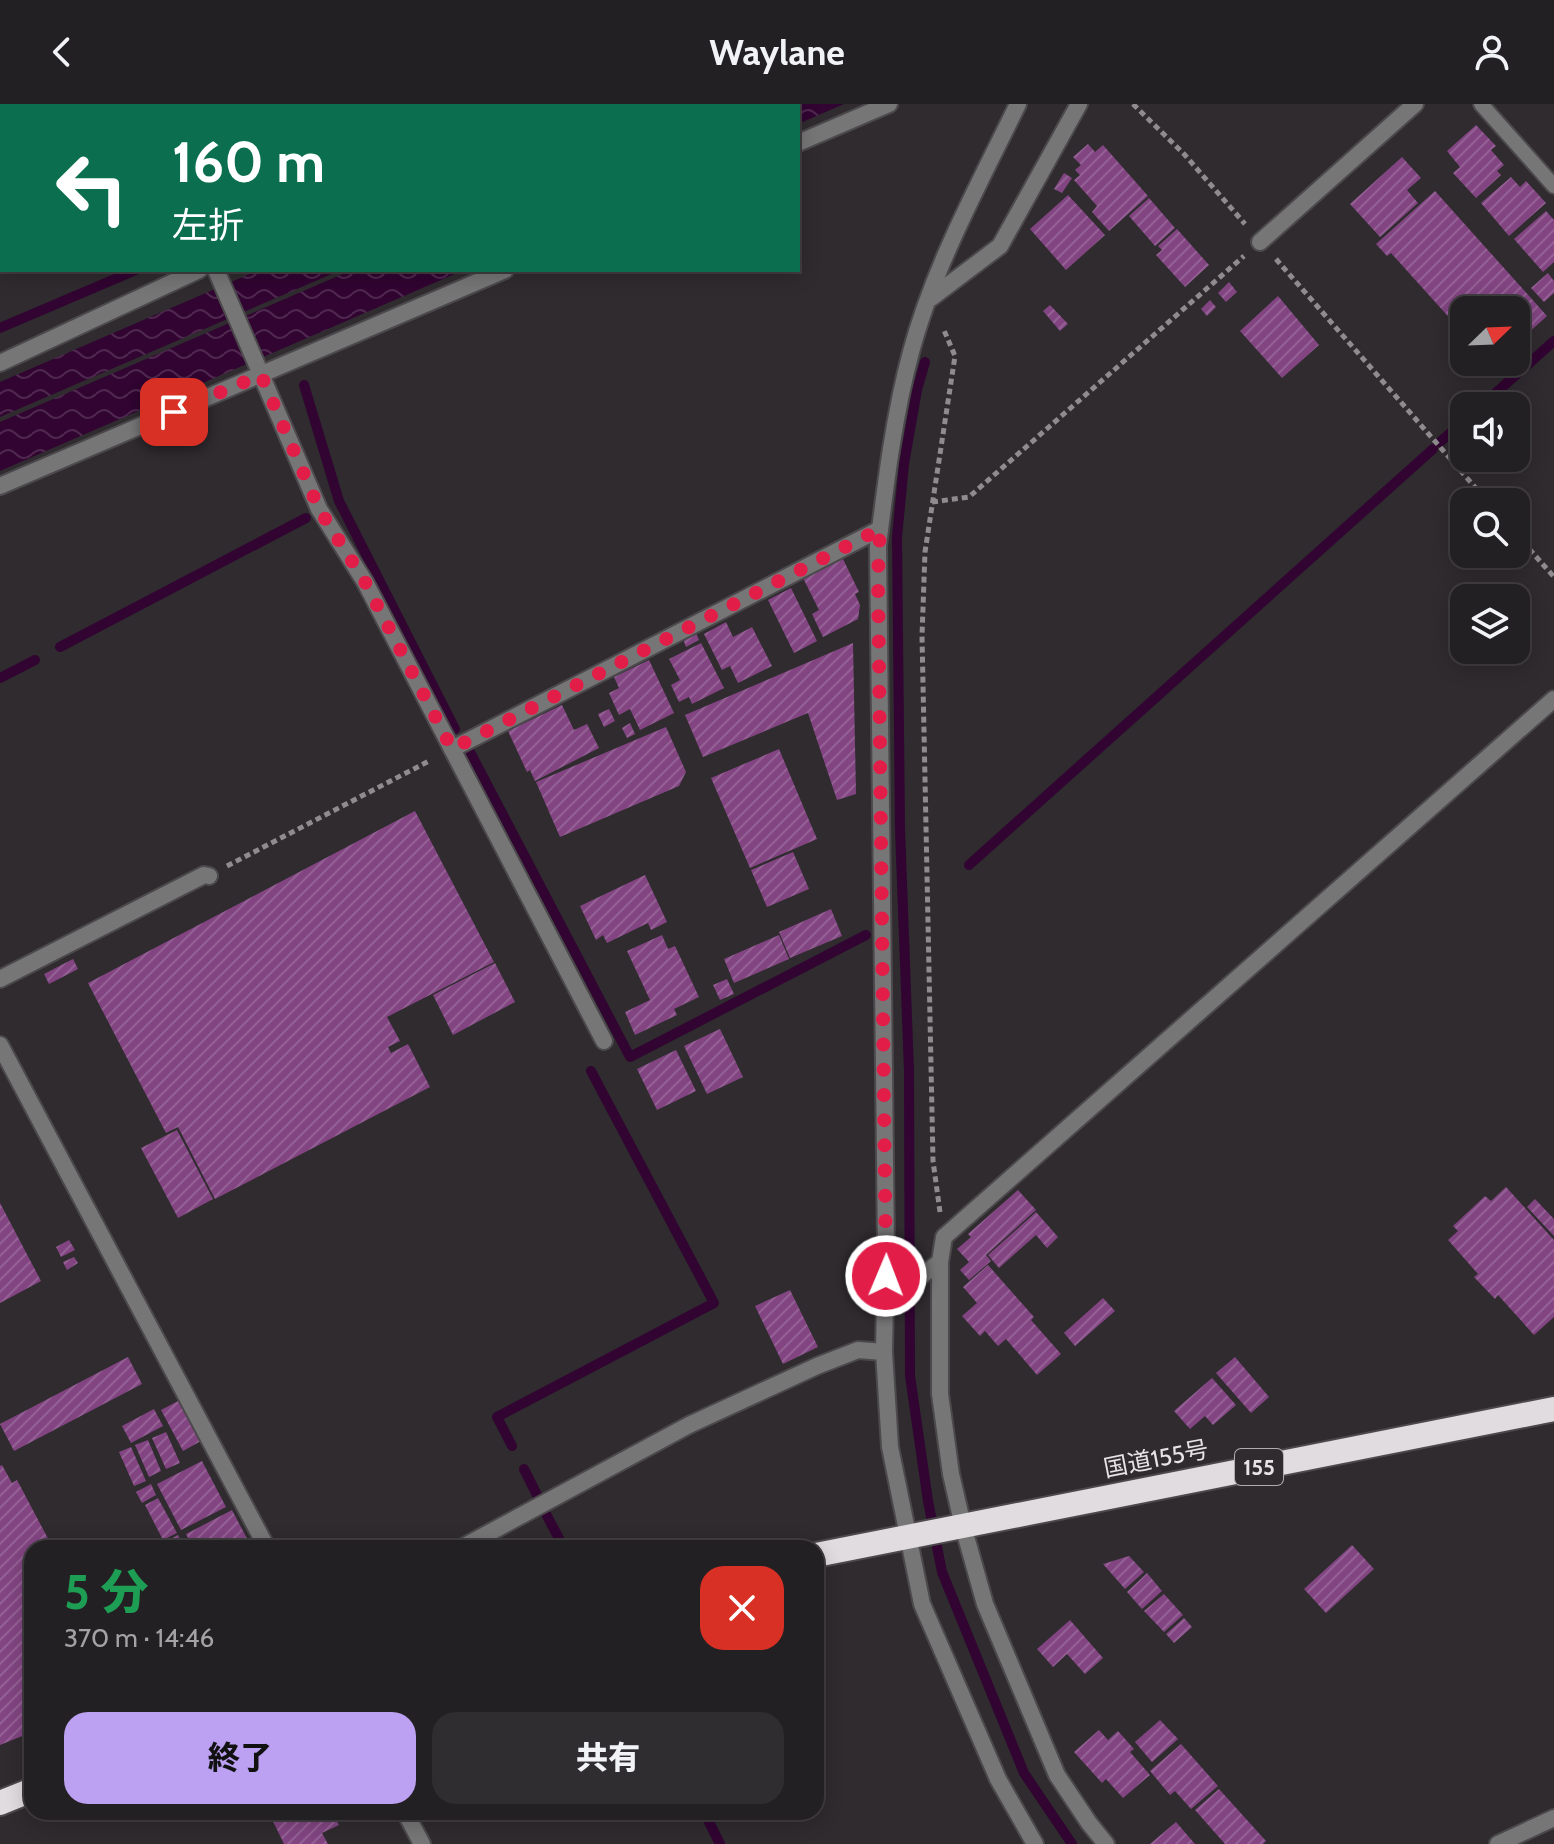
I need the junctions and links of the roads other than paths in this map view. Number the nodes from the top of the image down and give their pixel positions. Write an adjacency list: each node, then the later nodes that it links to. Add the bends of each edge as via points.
1 (889, 104): 6 (street)
2 (1018, 104): 12 (street)
3 (1079, 104): 12 (street, via 1000,246)
4 (1415, 104): 8 (street)
5 (1481, 104): 7 (lane)
6 (800, 142)
7 (1554, 186)
8 (1260, 242)
9 (195, 272): 13 (street)
10 (217, 272): 14 (street)
11 (500, 272): 14 (street)
12 (930, 299): 16 (street, via 905,378)
13 (0, 363)
14 (261, 375): 15 (street); 18 (street, via 319,509 365,582)
15 (0, 486)
16 (880, 529): 18 (street); 24 (street)
17 (1554, 699): 23 (street, via 944,1237)
18 (452, 749): 21 (street)
19 (209, 876): 20 (street)
20 (0, 979)
21 (604, 1041)
22 (0, 1045): 29 (street)
23 (940, 1262): 24 (street); 27 (street, via 940,1394)
24 (885, 1303): 25 (street)
25 (884, 1352): 28 (street, via 890,1447); 30 (street, via 858,1350 817,1366 689,1425)
26 (1554, 1409): 27 (highway, 国道155号 / 155)
27 (963, 1526): 28 (highway, 国道155号 / 155); 38 (street, via 985,1604 1057,1775)
28 (908, 1536): 31 (highway, 国道155号 / 155); 37 (street, via 922,1604 998,1779)
29 (263, 1540)
30 (476, 1540)
31 (824, 1553)
32 (24, 1793): 33 (highway)
33 (0, 1803)
34 (1554, 1818): 39 (street)
35 (409, 1820): 36 (street)
36 (422, 1844)
37 (1035, 1844)
38 (1106, 1844)
39 (1498, 1844)

